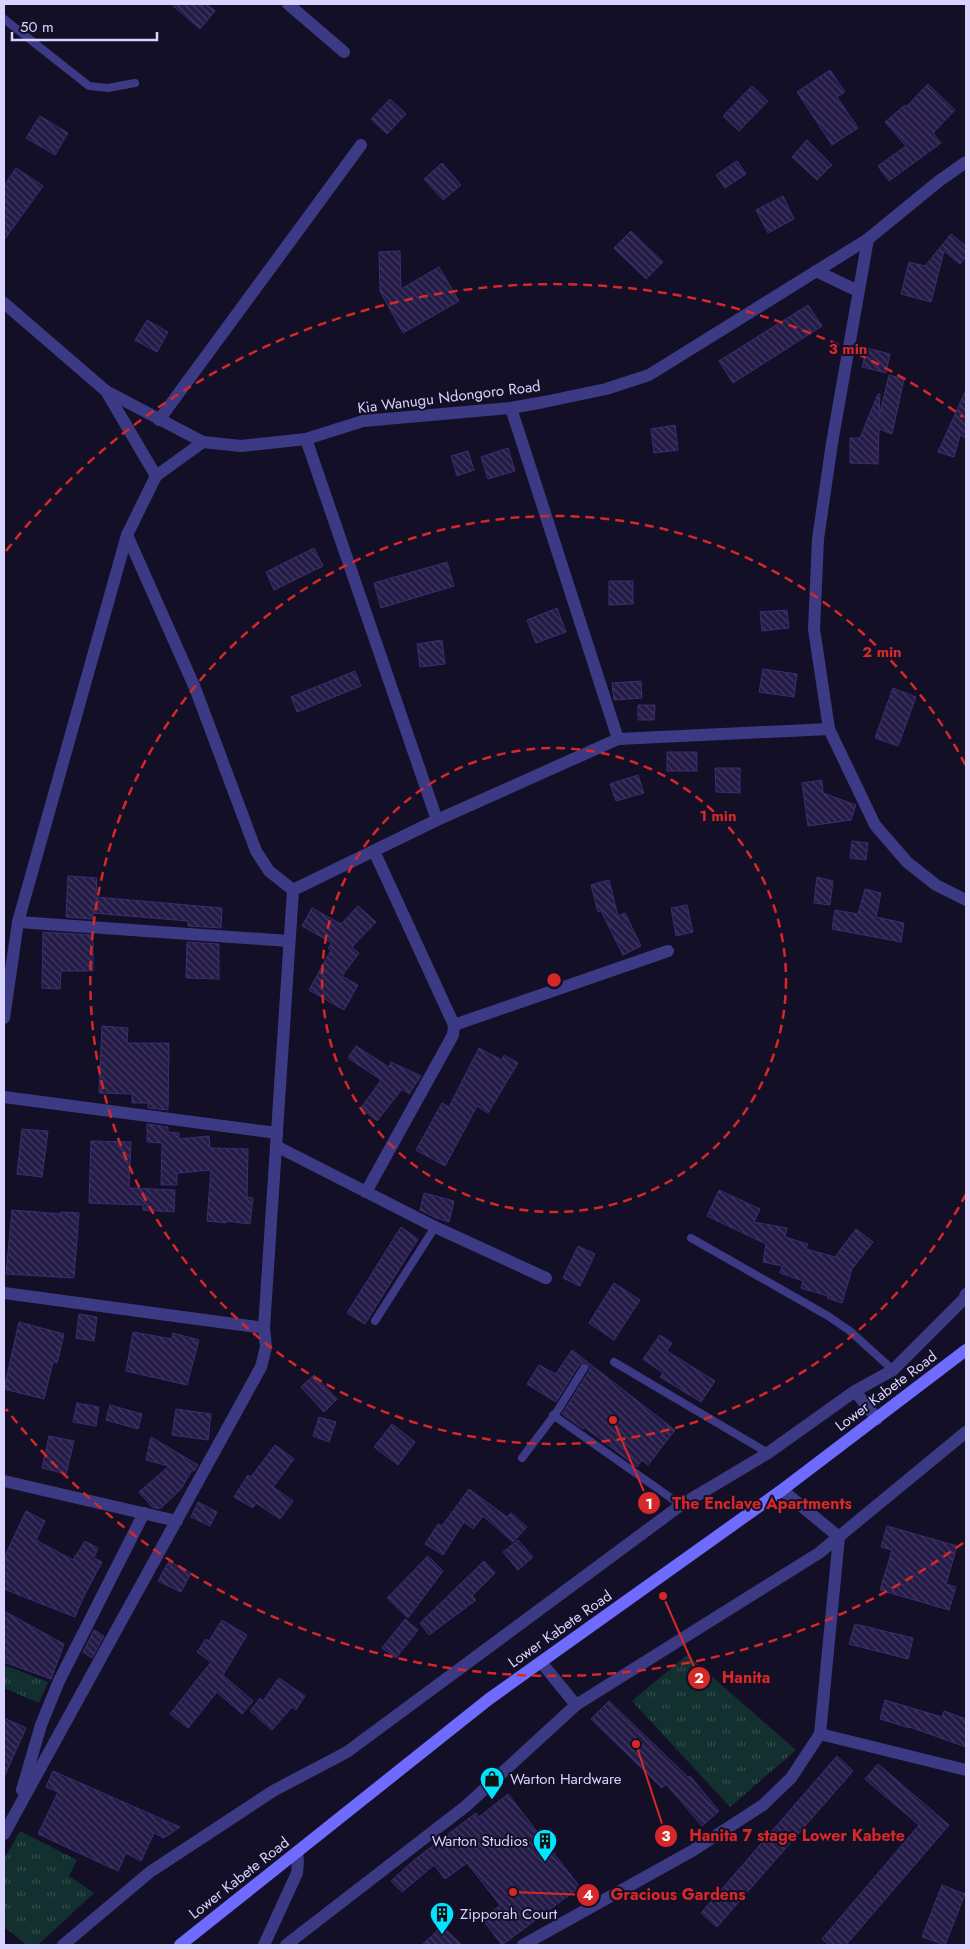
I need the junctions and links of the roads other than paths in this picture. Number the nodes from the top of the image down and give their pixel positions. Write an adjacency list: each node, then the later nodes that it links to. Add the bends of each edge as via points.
1 (288, 4): 3 (street)
2 (4, 19): 4 (lane, via 89,86 108,88)
3 (344, 52)
4 (135, 83)
5 (361, 145): 13 (street)
6 (966, 162): 7 (street, Kia Wanugu Ndongoro Road)
7 (868, 239): 8 (street, Kia Wanugu Ndongoro Road); 9 (street)
8 (816, 271): 9 (street); 12 (street, Kia Wanugu Ndongoro Road, via 649,375 606,389)
9 (858, 291): 18 (street, via 818,539 814,630)
10 (4, 303): 11 (street, Kia Wanugu Ndongoro Road)
11 (106, 391): 13 (street, Kia Wanugu Ndongoro Road); 16 (street)
12 (511, 408): 14 (street, Kia Wanugu Ndongoro Road, via 363,421); 19 (street)
13 (159, 420): 15 (street, Kia Wanugu Ndongoro Road)
14 (306, 438): 15 (street, Kia Wanugu Ndongoro Road, via 241,446); 20 (street)
15 (203, 442): 16 (street)
16 (156, 476): 17 (street)
17 (127, 535): 22 (street, via 195,688 256,851 268,871); 24 (street)
18 (829, 729): 19 (street); 23 (street, via 875,825 907,862 936,885)
19 (618, 739): 20 (street)
20 (437, 820): 21 (street)
21 (374, 851): 22 (street); 28 (street)
22 (293, 890): 25 (street)
23 (966, 900)
24 (18, 922): 25 (street); 27 (street)
25 (289, 942): 30 (street)
26 (668, 951): 28 (street)
27 (4, 1018)
28 (454, 1024): 32 (street, via 453,1035)
29 (4, 1097): 30 (street)
30 (277, 1132): 31 (street)
31 (276, 1146): 32 (street); 39 (street)
32 (366, 1192): 33 (street)
33 (435, 1227): 35 (street); 38 (lane)
34 (691, 1238): 43 (lane, via 828,1316 850,1331)
35 (546, 1278)
36 (4, 1293): 39 (street)
37 (966, 1294): 43 (street)
38 (375, 1321)
39 (264, 1328): 54 (street, via 266,1347 261,1367)
40 (966, 1350): 46 (main road, Lower Kabete Road)
41 (614, 1362): 48 (lane)
42 (584, 1368): 45 (lane)
43 (893, 1370): 44 (street)
44 (855, 1391): 46 (street); 48 (street)
45 (553, 1415): 49 (lane); 52 (lane)
46 (877, 1419): 51 (main road, Lower Kabete Road)
47 (966, 1432): 55 (street)
48 (768, 1453): 52 (street)
49 (522, 1458)
50 (4, 1481): 53 (street)
51 (782, 1490): 55 (street); 56 (main road, Lower Kabete Road)
52 (681, 1505): 63 (street, via 346,1752 273,1792 150,1872)
53 (144, 1513): 54 (street); 60 (street, via 59,1681 41,1725)
54 (177, 1521): 60 (street)
55 (839, 1537): 57 (street); 58 (street)
56 (541, 1662): 57 (street); 62 (main road, Lower Kabete Road)
57 (576, 1706): 66 (street, via 466,1806)
58 (820, 1734): 59 (street); 67 (street, via 791,1778 763,1805 692,1851)
59 (966, 1770)
60 (15, 1814): 61 (street)
61 (4, 1834)
62 (297, 1852): 64 (main road, Lower Kabete Road); 65 (street, via 296,1873)
63 (63, 1945)
64 (180, 1945)
65 (264, 1945)
66 (286, 1945)
67 (523, 1945)

